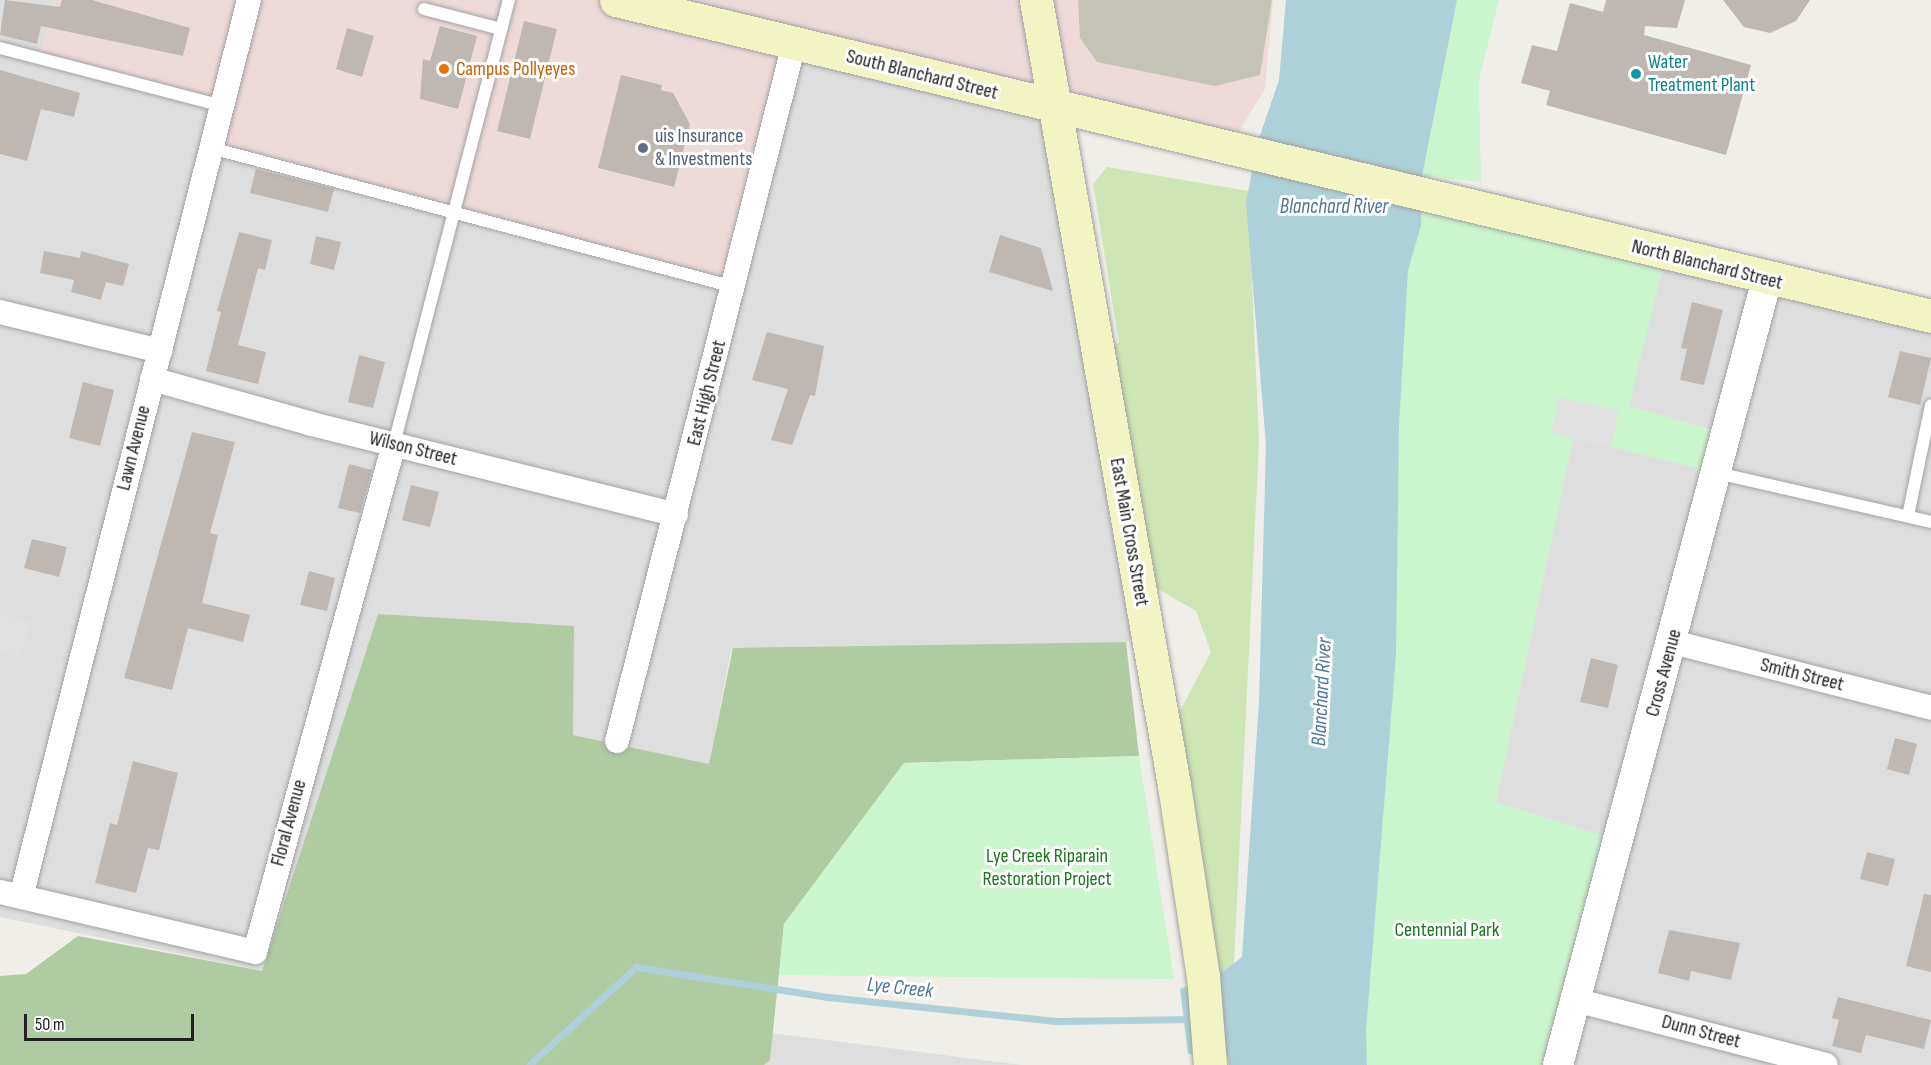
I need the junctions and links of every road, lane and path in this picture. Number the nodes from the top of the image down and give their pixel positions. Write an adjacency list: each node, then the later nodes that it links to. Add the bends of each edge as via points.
1 (249, 0): 9 (street, Lawn Avenue)
2 (509, 0): 6 (lane)
3 (616, 0): 7 (main road, South Blanchard Street)
4 (1036, 0): 10 (main road, East Main Cross Street)
5 (424, 9): 6 (lane)
6 (501, 29): 13 (lane)
7 (794, 44): 10 (main road, South Blanchard Street); 15 (street, East High Street)
8 (0, 48): 9 (lane)
9 (222, 106): 11 (street, Lawn Avenue)
10 (1052, 107): 12 (main road, South Blanchard Street); 31 (main road, East Main Cross Street, via 1174,785 1203,976)
11 (211, 148): 13 (lane); 18 (street, Lawn Avenue)
12 (1228, 149): 14 (main road, North Blanchard Street)
13 (453, 214): 15 (lane); 21 (lane)
14 (1767, 279): 17 (main road, North Blanchard Street); 22 (street, Cross Avenue)
15 (734, 287): 23 (street, East High Street)
16 (0, 312): 18 (street)
17 (1931, 316)
18 (160, 351): 19 (street, Lawn Avenue)
19 (152, 379): 21 (street, Wilson Street); 29 (street, Lawn Avenue)
20 (1931, 405): 24 (lane)
21 (394, 444): 23 (street, Wilson Street); 29 (street, Floral Avenue, via 255,952)
22 (1717, 473): 24 (lane); 26 (street, Cross Avenue)
23 (676, 515): 28 (street, East High Street)
24 (1908, 516): 25 (lane)
25 (1931, 522)
26 (1673, 642): 27 (street, Smith Street); 30 (street, Cross Avenue)
27 (1931, 708)
28 (617, 741)
29 (11, 894)
30 (1575, 1000): 32 (street, Cross Avenue); 33 (street, Dunn Street)
31 (1210, 1065)
32 (1558, 1065)
33 (1826, 1065)

